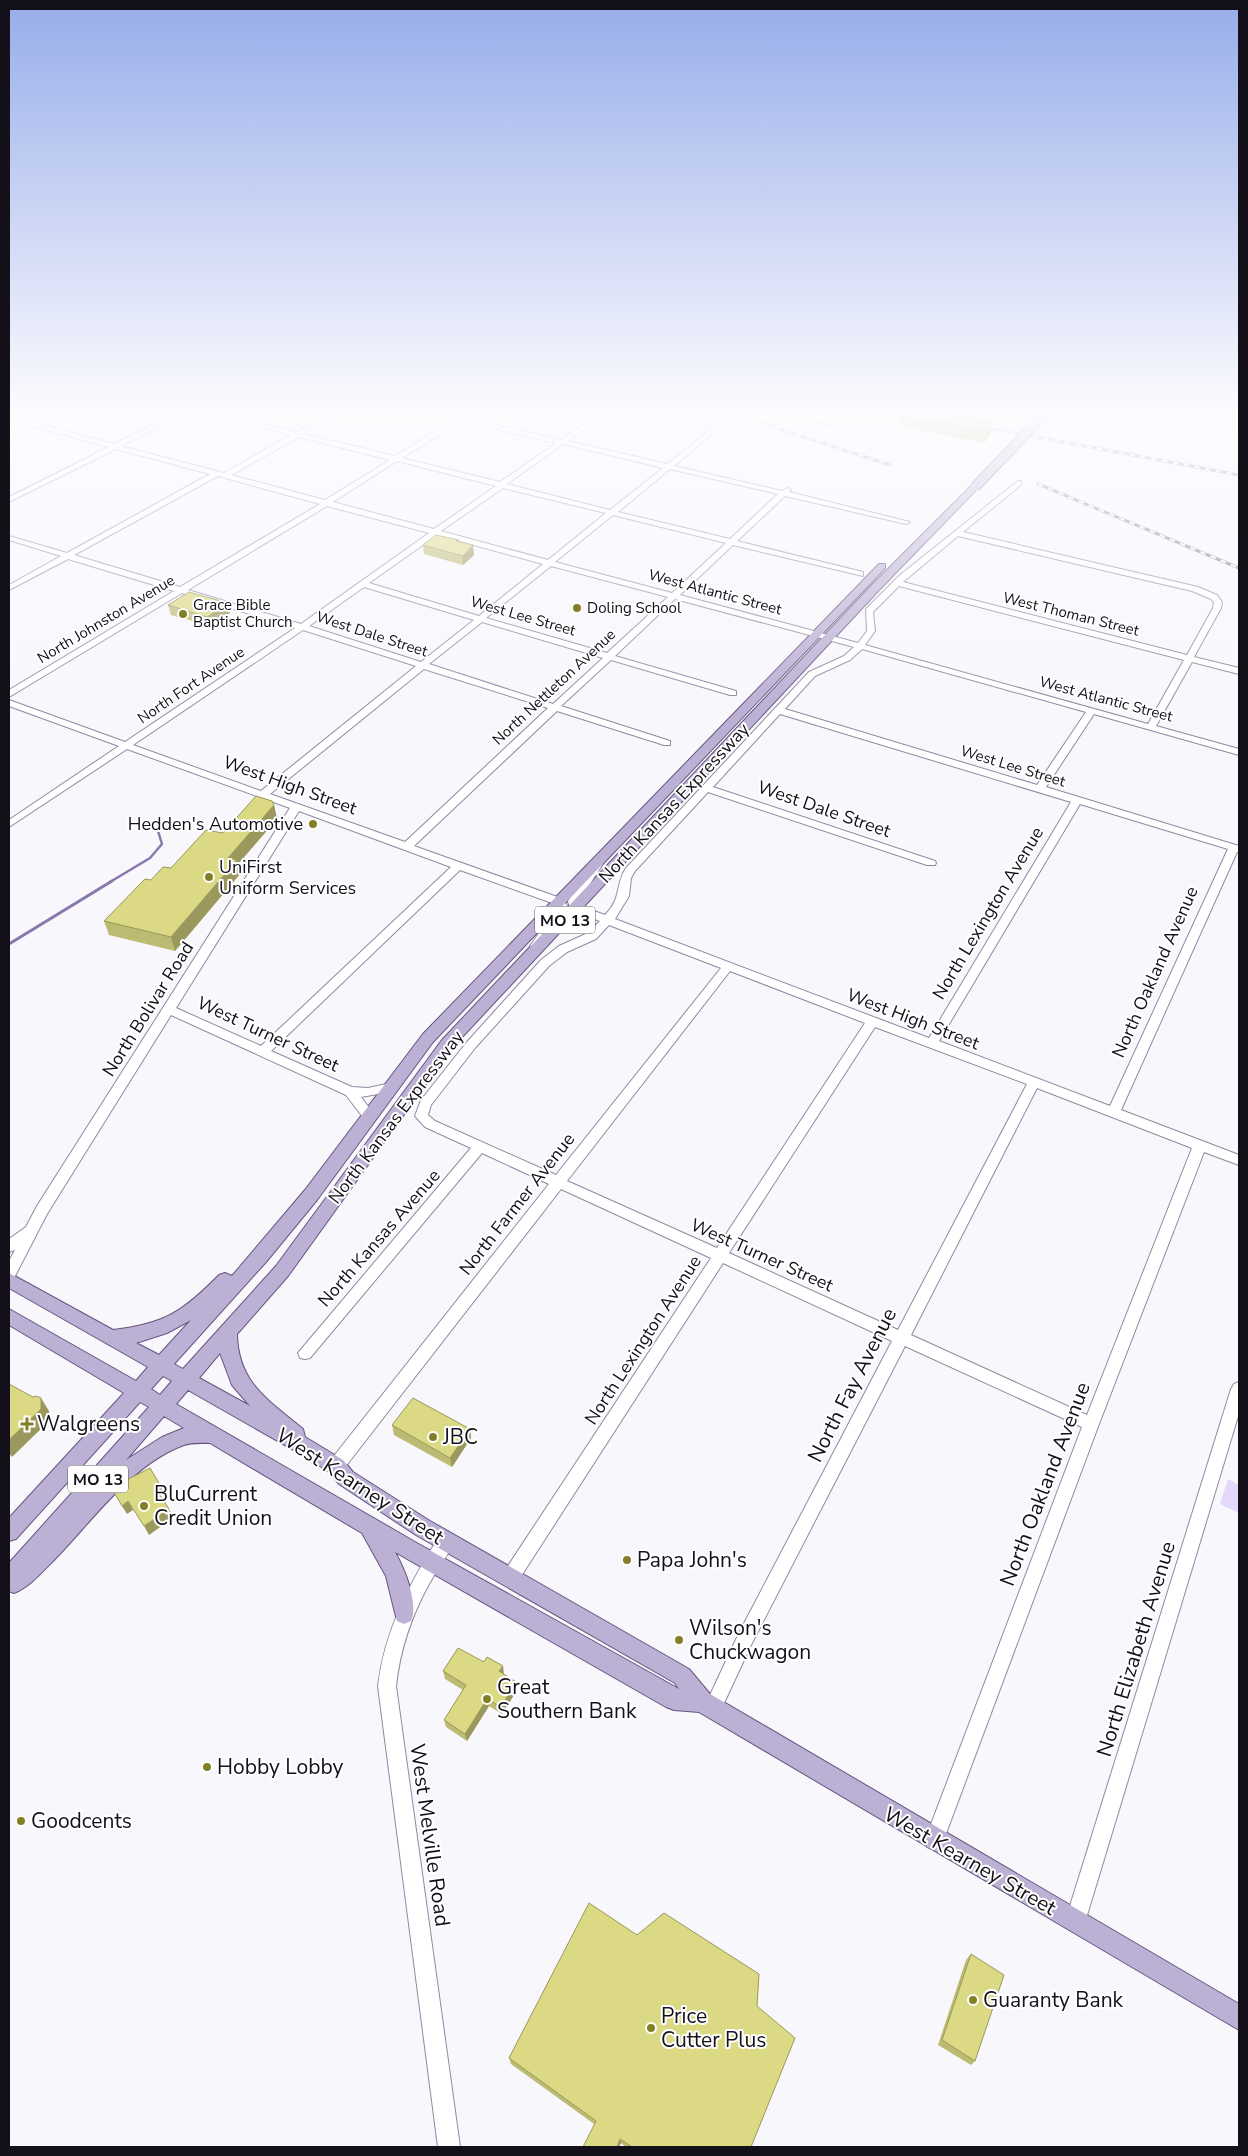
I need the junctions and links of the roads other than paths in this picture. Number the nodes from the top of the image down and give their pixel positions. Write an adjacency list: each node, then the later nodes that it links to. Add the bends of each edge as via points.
1 (152, 511): 17 (street)
2 (311, 511): 23 (street, North Johnston Avenue)
3 (357, 511): 13 (street, West Atlantic Street)
4 (466, 511): 13 (street, North Fort Avenue)
5 (608, 511): 11 (street)
6 (765, 511): 16 (street, North Nettleton Avenue)
7 (860, 511): 12 (street)
8 (943, 511): 27 (main road, North Kansas Expressway / MO 13)
9 (946, 511): 28 (main road, North Kansas Expressway / MO 13)
10 (984, 511): 14 (street)
11 (614, 512): 16 (street); 18 (street)
12 (906, 522)
13 (436, 532): 18 (street, West Atlantic Street); 21 (street, North Fort Avenue)
14 (956, 533): 20 (street); 31 (street, via 1195,589 1214,597 1218,602 1217,608)
15 (9, 538): 17 (street, West Dale Street)
16 (731, 542): 19 (street); 24 (street, North Nettleton Avenue)
17 (68, 555): 22 (street); 23 (street, West Dale Street)
18 (551, 563): 24 (street, West Atlantic Street); 25 (street)
19 (860, 574)
20 (897, 583): 29 (street, via 869,611 871,631); 31 (street, West Thoman Street)
21 (362, 584): 25 (street, West Lee Street); 26 (street, North Fort Avenue)
22 (9, 588)
23 (181, 590): 26 (street, West Dale Street); 35 (street, North Johnston Avenue)
24 (674, 596): 27 (street, West Atlantic Street); 30 (street, North Nettleton Avenue)
25 (481, 619): 30 (street, West Lee Street); 32 (street)
26 (302, 626): 32 (street, West Dale Street); 42 (street, North Fort Avenue)
27 (815, 634): 28 (street, West Atlantic Street); 52 (main road, North Kansas Expressway / MO 13)
28 (829, 638): 29 (street, West Atlantic Street); 56 (main road, North Kansas Expressway / MO 13)
29 (860, 646): 38 (street, via 847,658 812,674); 39 (street, West Atlantic Street)
30 (608, 657): 34 (street, West Lee Street); 37 (street, North Nettleton Avenue)
31 (1190, 658): 33 (street, West Thoman Street); 40 (street)
32 (423, 666): 37 (street, West Dale Street); 46 (street)
33 (1239, 671)
34 (733, 693)
35 (9, 694)
36 (9, 703): 42 (street, West High Street)
37 (554, 707): 41 (street, West Dale Street); 50 (street, North Nettleton Avenue)
38 (778, 710): 44 (street); 45 (street, West Lee Street)
39 (1091, 711): 40 (street, West Atlantic Street); 45 (street)
40 (1151, 727): 43 (street, West Atlantic Street)
41 (667, 743)
42 (126, 745): 46 (street, West High Street); 49 (street, North Fort Avenue)
43 (1239, 752)
44 (707, 788): 53 (street, West Dale Street); 57 (street, via 630,870 622,903)
45 (1039, 790): 47 (street, West Lee Street)
46 (263, 794): 48 (street, West High Street)
47 (1077, 801): 51 (street, West Lee Street); 62 (street, North Lexington Avenue)
48 (297, 806): 50 (street, West High Street); 60 (street, North Bolivar Road)
49 (9, 824)
50 (407, 846): 54 (street, West High Street)
51 (1237, 848): 67 (street, North Oakland Avenue)
52 (600, 859): 55 (main road, North Kansas Expressway / MO 13); 56 (street, via 573,901)
53 (931, 863)
54 (459, 865): 55 (street, West High Street); 63 (street)
55 (559, 902): 58 (street, via 559,912); 65 (main road, North Kansas Expressway / MO 13, via 428,1038)
56 (576, 908): 57 (street, West High Street); 58 (main road, North Kansas Expressway / MO 13)
57 (608, 921): 59 (street, West High Street); 70 (street, West Turner Street, via 592,936 563,949 545,963 471,1045 425,1103 421,1116 430,1124)
58 (532, 956): 80 (main road, North Kansas Expressway / MO 13, via 447,1044 282,1271)
59 (728, 966): 61 (street, West High Street); 72 (street, North Farmer Avenue)
60 (170, 1010): 63 (street, West Turner Street); 74 (street, North Bolivar Road)
61 (872, 1022): 62 (street, West High Street); 76 (street, North Lexington Avenue)
62 (931, 1044): 64 (street, West High Street)
63 (262, 1052): 66 (street, West Turner Street)
64 (1034, 1083): 67 (street, West High Street); 82 (street, North Fay Avenue)
65 (391, 1088): 66 (street, West Turner Street, via 368,1093); 68 (main road, North Kansas Expressway / MO 13)
66 (350, 1092): 68 (street, West Turner Street)
67 (1113, 1112): 69 (street, West High Street)
68 (370, 1117): 73 (main road, North Kansas Expressway / MO 13)
69 (1200, 1145): 71 (street, West High Street); 89 (street, North Oakland Avenue)
70 (480, 1147): 72 (street, West Turner Street); 83 (street, North Kansas Avenue)
71 (1239, 1160)
72 (558, 1183): 76 (street, West Turner Street); 92 (street, North Farmer Avenue)
73 (311, 1195): 81 (main road, via 266,1235 200,1306 148,1334 134,1338); 84 (main road, North Kansas Expressway / MO 13, via 260,1257)
74 (30, 1231): 75 (street, North Bolivar Road); 77 (street, North Bolivar Road)
75 (9, 1246)
76 (720, 1257): 82 (street, West Turner Street); 98 (street, North Lexington Avenue)
77 (9, 1274)
78 (9, 1280): 81 (main road, West Kearney Street)
79 (12, 1321): 87 (main road, West Kearney Street)
80 (228, 1334): 85 (main road, North Kansas Expressway / MO 13); 91 (main road, via 226,1351 231,1367 246,1391)
81 (112, 1337): 84 (main road, West Kearney Street)
82 (900, 1337): 89 (street, West Turner Street); 101 (street, North Fay Avenue)
83 (305, 1353)
84 (161, 1364): 85 (main road, West Kearney Street); 87 (main road, North Kansas Expressway / MO 13)
85 (186, 1380): 88 (main road, North Kansas Expressway / MO 13); 91 (main road, West Kearney Street)
86 (1239, 1389): 103 (street, North Elizabeth Avenue)
87 (137, 1390): 88 (main road, West Kearney Street); 94 (main road, North Kansas Expressway / MO 13)
88 (163, 1406): 90 (main road, West Kearney Street); 97 (main road, North Kansas Expressway / MO 13)
89 (1090, 1424): 102 (street, North Oakland Avenue)
90 (213, 1435): 93 (main road, West Kearney Street); 99 (main road, via 187,1436 135,1463 108,1485 32,1569)
91 (318, 1454): 92 (main road, West Kearney Street)
92 (336, 1466): 95 (main road, West Kearney Street, via 346,1478)
93 (368, 1525): 96 (main road, West Kearney Street); 100 (main road, via 396,1573)
94 (9, 1532)
95 (446, 1541): 96 (street, West Melville Road); 98 (main road, West Kearney Street)
96 (433, 1563): 100 (street, West Melville Road); 101 (main road, West Kearney Street, via 674,1699)
97 (9, 1578)
98 (510, 1578): 101 (main road, West Kearney Street, via 682,1676)
99 (9, 1587)
100 (404, 1614): 105 (street, West Melville Road, via 389,1661 389,1713)
101 (708, 1705): 102 (main road, West Kearney Street)
102 (934, 1840): 103 (main road, West Kearney Street)
103 (1075, 1922): 104 (main road, West Kearney Street)
104 (1239, 2018)
105 (449, 2147)

